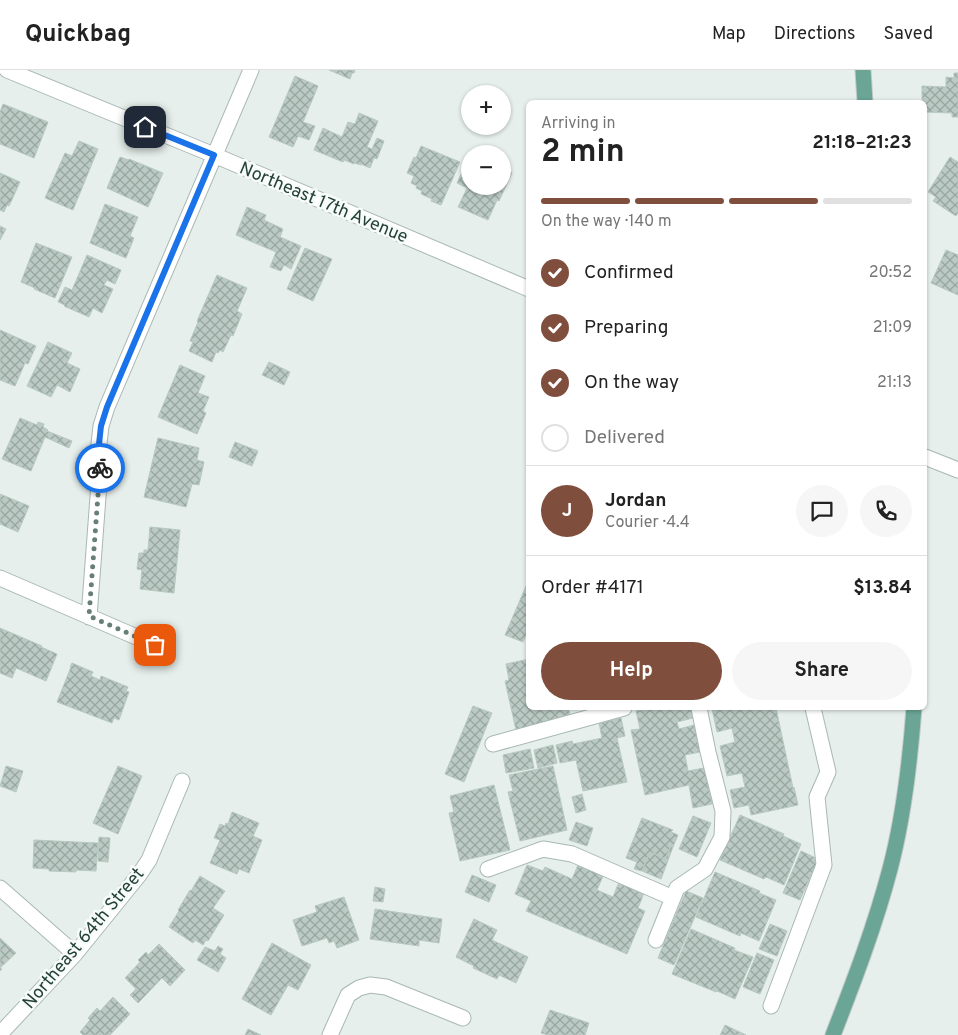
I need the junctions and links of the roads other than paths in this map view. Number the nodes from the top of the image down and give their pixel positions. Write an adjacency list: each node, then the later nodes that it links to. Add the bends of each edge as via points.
1 (7, 70): 5 (street, Northeast 17th Avenue)
2 (251, 70): 5 (street)
3 (862, 70): 4 (main road)
4 (865, 100)
5 (214, 155): 6 (street, Northeast 17th Avenue); 10 (street, via 101,426)
6 (526, 288)
7 (927, 457): 8 (street)
8 (958, 470)
9 (0, 578): 10 (street)
10 (89, 616): 11 (street)
11 (155, 645)
12 (617, 710): 16 (street)
13 (699, 710): 20 (street, via 723,812 722,837 704,869 677,888)
14 (814, 710): 23 (street, via 828,772 817,798 824,865)
15 (914, 710): 27 (main road, via 902,816 890,870)
16 (493, 744)
17 (182, 781): 22 (street, Northeast 64th Street, via 149,860)
18 (488, 869): 20 (street, via 543,849 572,854)
19 (0, 888): 22 (street)
20 (673, 898): 21 (street)
21 (656, 940)
22 (75, 954): 25 (street, Northeast 64th Street)
23 (771, 1006)
24 (463, 1018): 26 (street, via 386,987 370,985 348,995)
25 (0, 1034)
26 (330, 1035)
27 (834, 1035)

